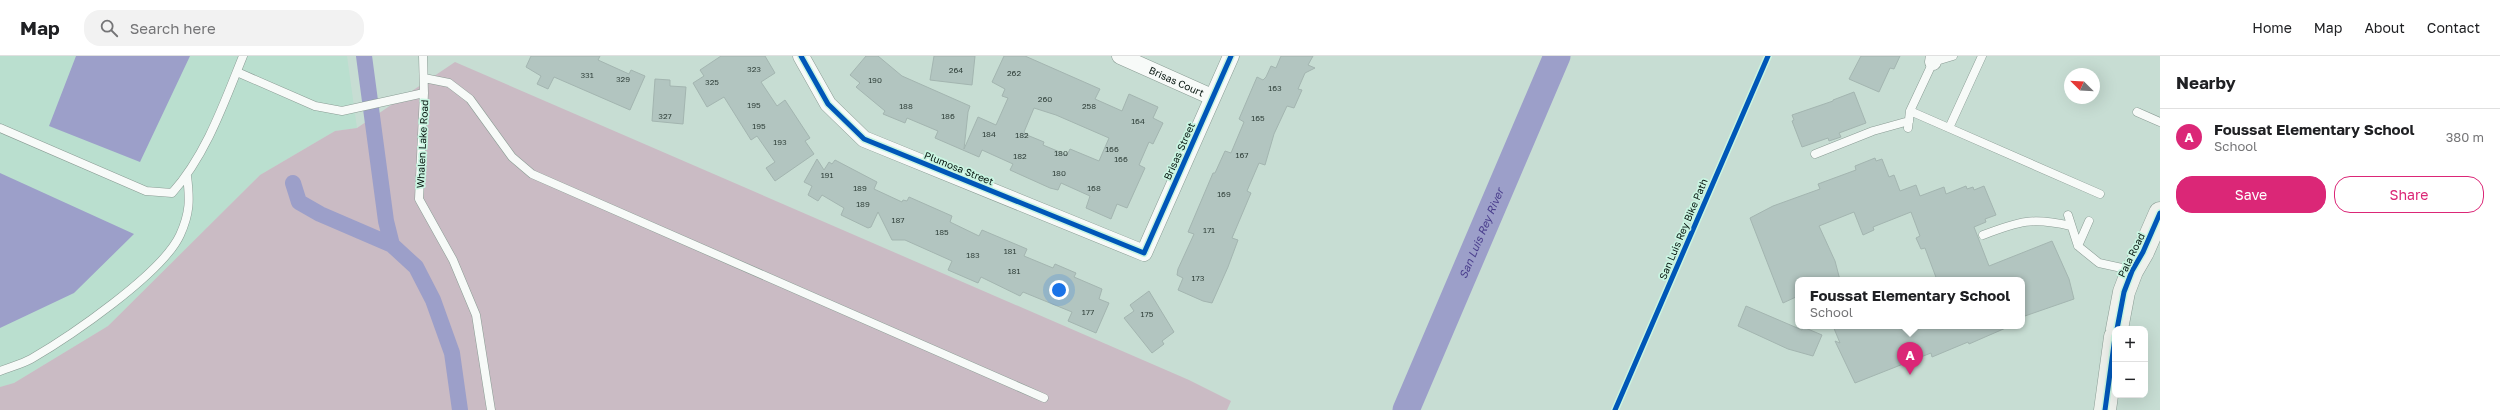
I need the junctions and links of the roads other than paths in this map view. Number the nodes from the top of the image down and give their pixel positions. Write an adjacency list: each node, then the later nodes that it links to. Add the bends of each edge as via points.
1 (243, 56): 9 (lane)
2 (423, 56): 10 (lane, Whalen Lake Road)
3 (801, 56): 27 (street, Plumosa Street, via 828,104 864,139)
4 (1120, 56): 12 (street, Brisas Court)
5 (1231, 56): 12 (street, Brisas Street)
6 (1953, 56): 8 (lane)
7 (1982, 56): 17 (lane)
8 (1934, 59): 13 (lane)
9 (237, 72): 11 (lane, via 315,106 342,111); 19 (lane, via 208,137)
10 (424, 78): 11 (lane, Whalen Lake Road); 32 (lane, via 449,83 470,99 512,157 532,174)
11 (424, 93): 33 (lane, Whalen Lake Road, via 419,198 453,260 476,315)
12 (1212, 97): 27 (street, Brisas Street)
13 (1910, 111): 17 (lane); 18 (lane, via 1908,125 1873,131)
14 (2137, 112): 15 (lane)
15 (2160, 122)
16 (0, 128): 19 (lane, via 146,191 172,193)
17 (1949, 128): 20 (lane)
18 (1815, 154)
19 (187, 176): 31 (lane, via 191,202 179,236 156,266 74,333 30,360)
20 (2100, 194)
21 (2160, 213): 28 (street, Pala Road)
22 (2068, 215): 24 (lane)
23 (2089, 221): 26 (lane)
24 (2071, 226): 25 (lane, via 2046,220 2020,221); 26 (lane)
25 (1983, 235)
26 (2078, 246): 28 (lane, via 2100,263)
27 (1144, 253)
28 (2132, 270): 29 (street, Pala Road, via 2124,292)
29 (2118, 326)
30 (2112, 359): 34 (street)
31 (0, 371)
32 (1044, 398)
33 (492, 410)
34 (2105, 410)

